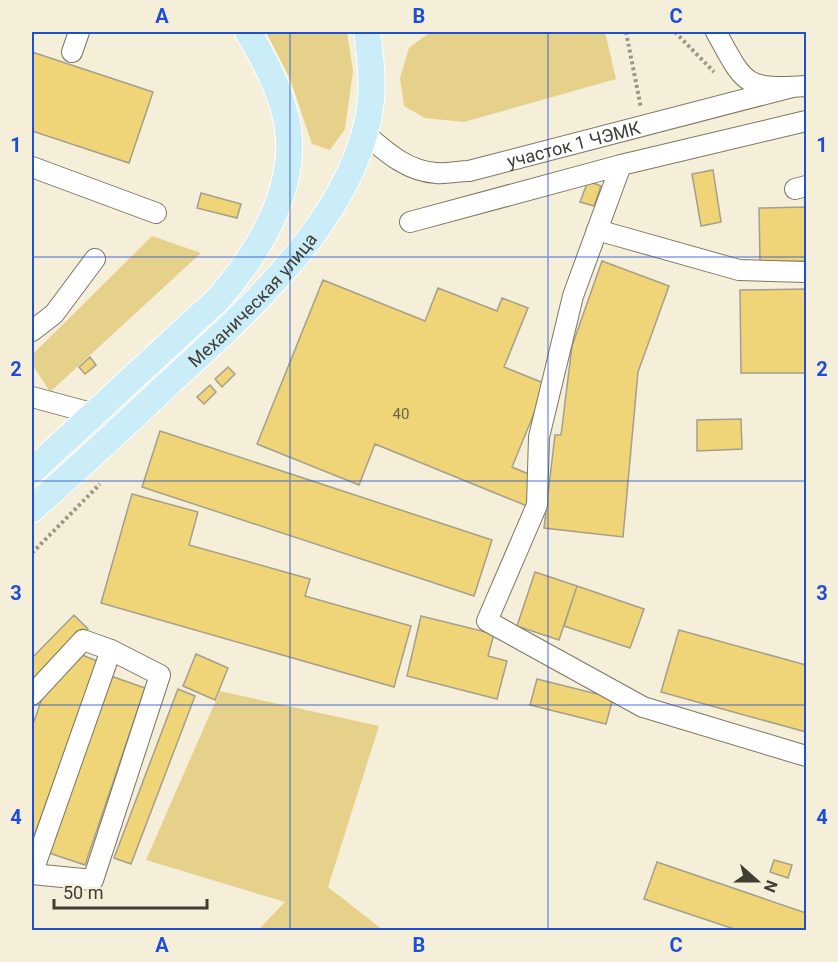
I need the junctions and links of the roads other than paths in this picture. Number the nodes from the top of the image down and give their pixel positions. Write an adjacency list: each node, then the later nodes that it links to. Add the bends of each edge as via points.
1 (79, 32): 6 (street)
2 (248, 32): 20 (main road, Механическая улица, via 266,62 289,138 286,173 277,205 229,287)
3 (368, 32): 7 (main road, Механическая улица)
4 (385, 32): 7 (main road)
5 (716, 32): 8 (street, участок 1 ЧЭМК, via 747,81 760,86)
6 (72, 52)
7 (372, 67): 10 (main road, Механическая улица, via 371,101)
8 (799, 86): 10 (street, участок 1 ЧЭМК, via 469,171 435,173 415,169 394,158)
9 (807, 121): 11 (street)
10 (364, 133): 22 (main road, Механическая улица, via 334,203 270,287)
11 (621, 165): 14 (street); 15 (street)
12 (32, 167): 13 (street)
13 (156, 213)
14 (410, 222)
15 (597, 230): 17 (street, via 739,270); 25 (street, via 573,296 540,437 537,505 488,621 643,707)
16 (95, 259): 18 (street, via 54,314)
17 (807, 272)
18 (32, 331)
19 (32, 397): 20 (street)
20 (95, 414): 21 (main road, Механическая улица)
21 (32, 471)
22 (32, 509)
23 (111, 650): 24 (street, via 83,639); 26 (street); 26 (street, via 160,675 93,880)
24 (33, 696)
25 (807, 756)
26 (32, 874)

